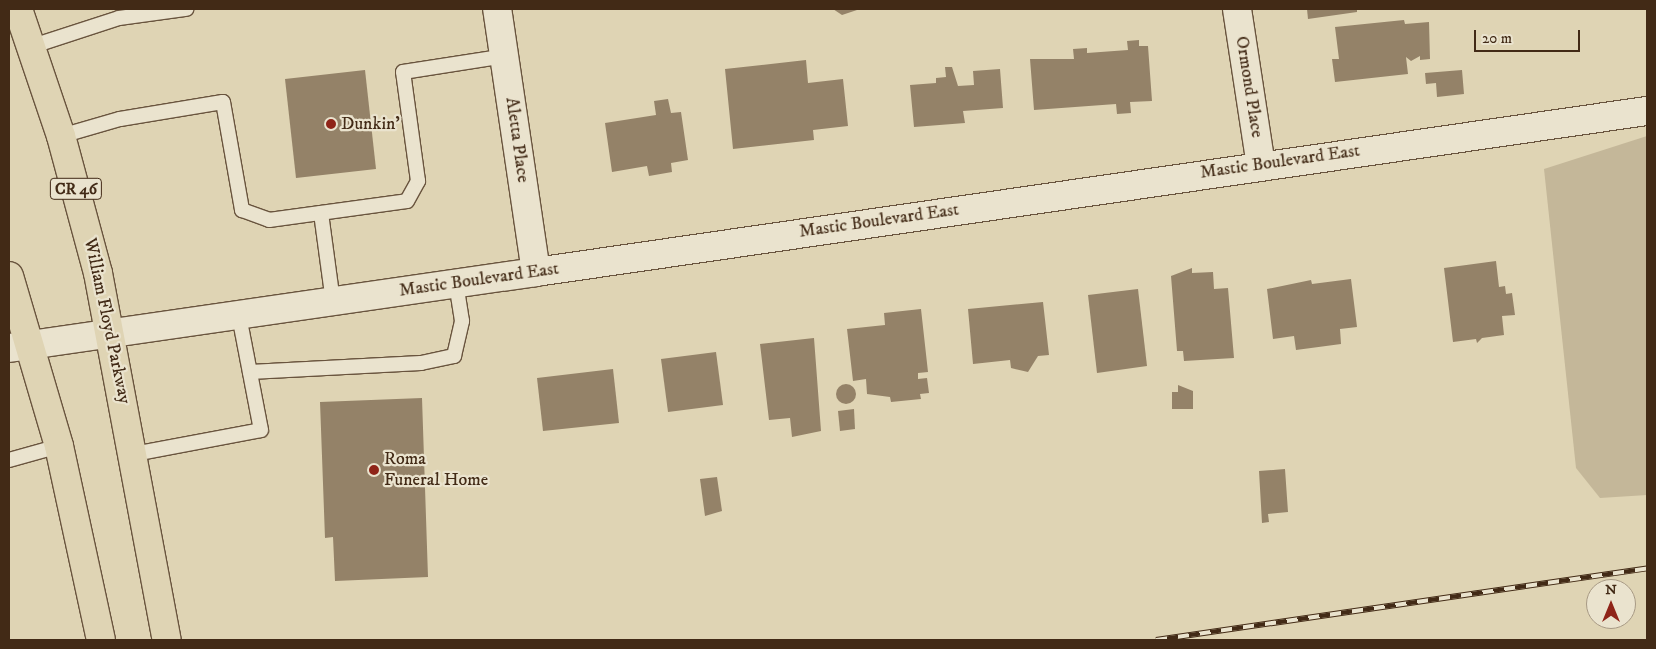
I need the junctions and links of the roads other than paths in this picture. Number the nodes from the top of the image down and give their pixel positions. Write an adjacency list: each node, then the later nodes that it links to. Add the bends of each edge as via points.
1 (18, 9): 6 (highway, William Floyd Parkway / CR 46)
2 (186, 9): 5 (lane)
3 (498, 9): 7 (street, Aletta Place)
4 (1237, 9): 10 (street, Ormond Place)
5 (141, 12): 6 (lane)
6 (32, 46): 9 (highway, William Floyd Parkway / CR 46)
7 (505, 56): 11 (lane, via 403,72 418,181 407,201); 12 (street, Aletta Place)
8 (1647, 111): 10 (street, Mastic Boulevard East)
9 (61, 136): 11 (lane, via 120,119 223,102 242,210 269,220); 17 (highway, William Floyd Parkway / CR 46)
10 (1261, 164): 12 (street, Mastic Boulevard East)
11 (321, 213): 15 (lane)
12 (536, 272): 14 (street, Mastic Boulevard East)
13 (9, 276): 18 (highway)
14 (456, 283): 15 (street, Mastic Boulevard East); 19 (lane, via 462,320 454,356 421,363)
15 (333, 302): 16 (street, Mastic Boulevard East)
16 (239, 316): 17 (street, Mastic Boulevard East); 19 (lane)
17 (112, 335): 18 (street, Mastic Boulevard East); 21 (highway, William Floyd Parkway / CR 46)
18 (20, 347): 20 (highway)
19 (250, 372): 21 (lane, via 261,430)
20 (59, 446): 22 (lane); 23 (highway)
21 (134, 454): 24 (highway, William Floyd Parkway / CR 46)
22 (9, 460)
23 (101, 640)
24 (167, 640)

